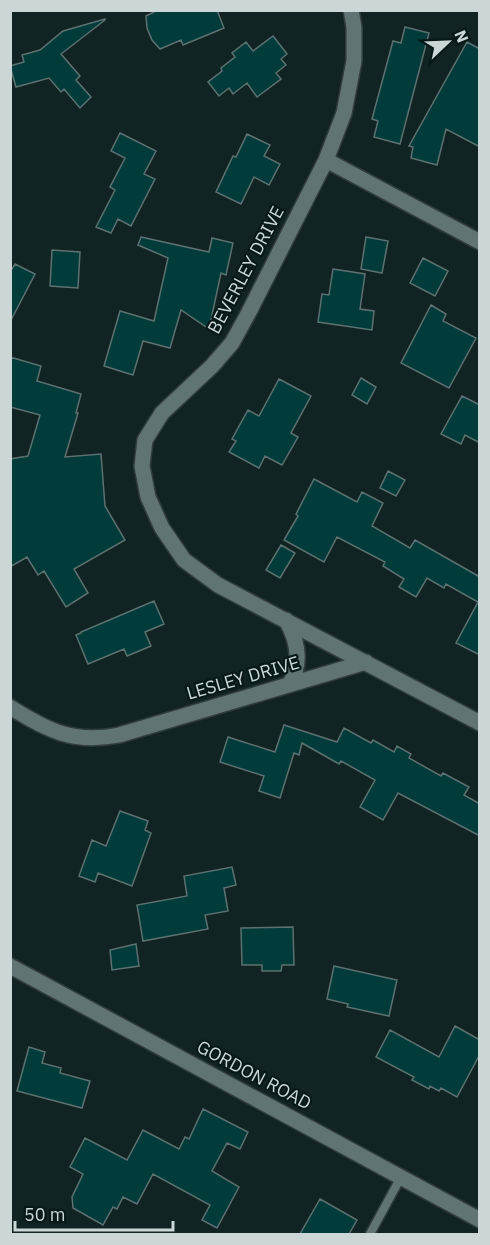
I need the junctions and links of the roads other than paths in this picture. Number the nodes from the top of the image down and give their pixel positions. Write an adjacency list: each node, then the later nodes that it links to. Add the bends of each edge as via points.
1 (351, 10): 2 (street, BEVERLEY DRIVE, via 354,60 344,113)
2 (326, 160): 3 (street); 4 (street, BEVERLEY DRIVE, via 232,343 162,413 145,440 142,466 148,497 162,528 184,560 218,585)
3 (480, 242)
4 (286, 620): 5 (street, BEVERLEY DRIVE); 6 (street, via 296,644 297,662)
5 (366, 662): 6 (street, LESLEY DRIVE); 8 (street)
6 (289, 685): 7 (street, LESLEY DRIVE, via 101,739 52,731)
7 (10, 707)
8 (480, 723)
9 (10, 966): 10 (street, GORDON ROAD)
10 (401, 1177): 11 (street, GORDON ROAD); 12 (lane)
11 (480, 1220)
12 (370, 1234)

